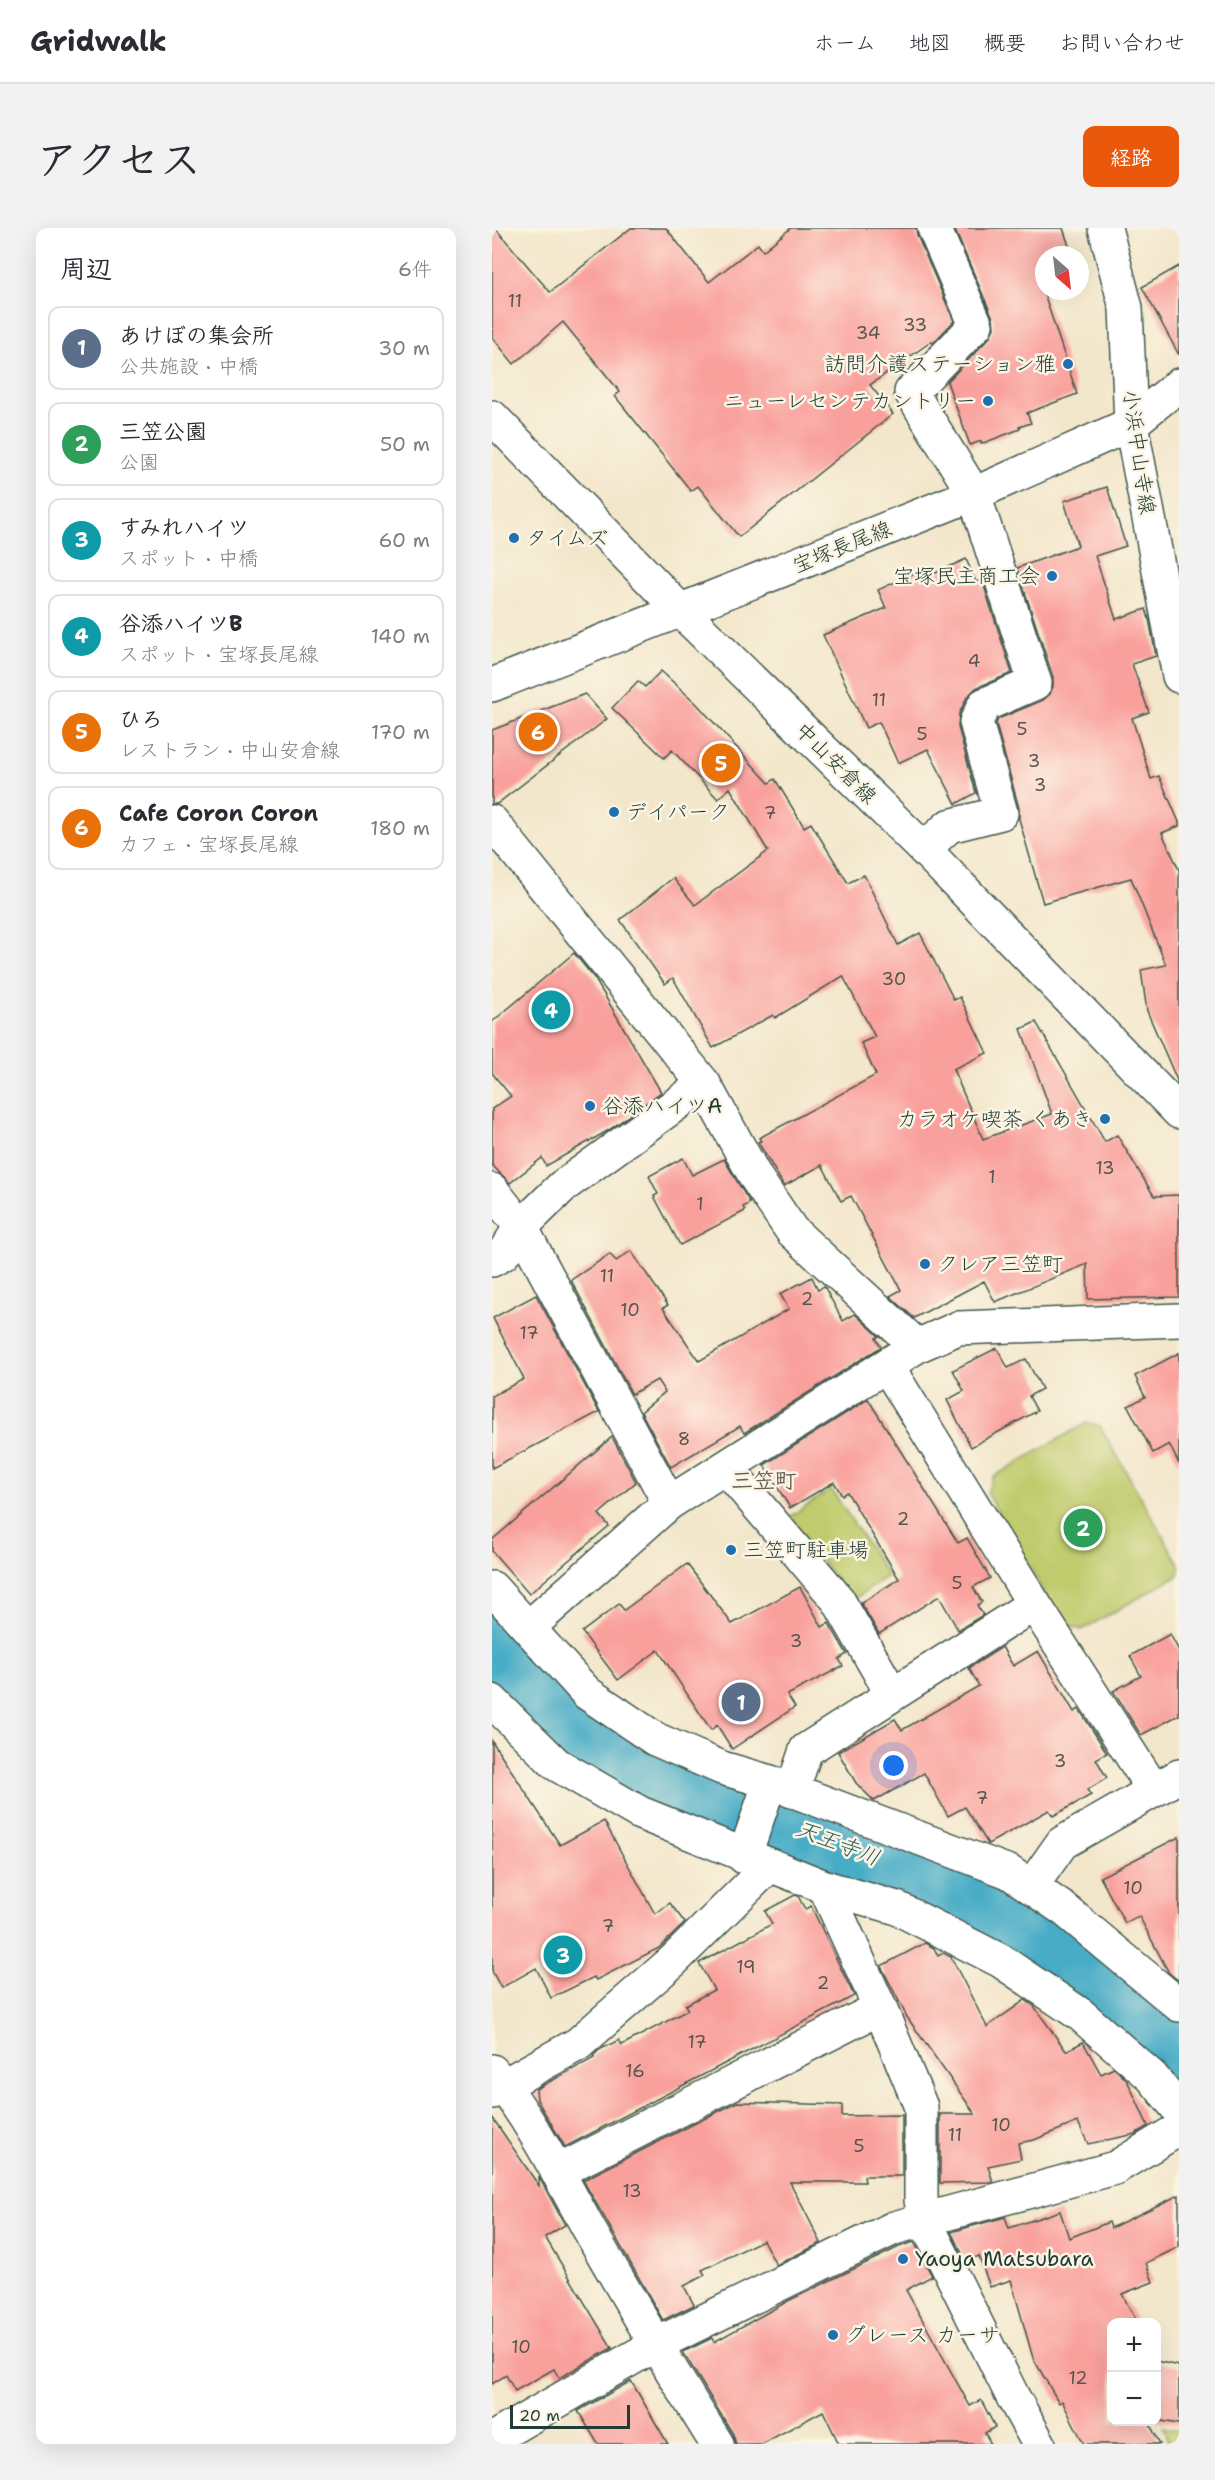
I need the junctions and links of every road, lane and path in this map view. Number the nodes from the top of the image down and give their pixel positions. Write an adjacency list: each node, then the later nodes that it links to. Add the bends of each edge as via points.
1 (934, 228): 6 (street, via 976,325 911,392)
2 (1105, 228): 5 (street, 小浜中山寺線, via 1126,308)
3 (1179, 385): 5 (street, 宝塚長尾線)
4 (492, 417): 7 (street, 中山安倉線)
5 (1131, 424): 6 (street, 宝塚長尾線); 8 (street, 小浜中山寺線)
6 (974, 494): 7 (street, 宝塚長尾線); 11 (street, via 1035,683 984,705 976,722 1001,813 949,826)
7 (681, 611): 9 (street, 宝塚長尾線); 11 (street, 中山安倉線)
8 (1179, 676)
9 (492, 685)
10 (492, 822): 12 (street)
11 (924, 849): 13 (street, 中山安倉線)
12 (704, 1084): 15 (street, via 563,1186); 18 (street, via 756,1178 792,1231)
13 (1179, 1112)
14 (492, 1190): 15 (street)
15 (520, 1227): 16 (street, via 503,1254); 21 (street)
16 (492, 1260)
17 (1179, 1320): 18 (street, via 958,1328)
18 (917, 1347): 19 (street)
19 (886, 1366): 20 (street); 23 (street)
20 (726, 1468): 21 (street); 25 (street, via 838,1600)
21 (669, 1503): 24 (street)
22 (492, 1588): 24 (street)
23 (1034, 1604): 25 (street); 27 (street)
24 (529, 1627): 28 (street, via 587,1693 655,1739)
25 (892, 1694): 28 (street, via 806,1750)
26 (492, 1701): 29 (street, via 556,1764 640,1814)
27 (1166, 1782): 31 (street, via 1062,1844)
28 (776, 1790): 29 (street); 31 (street, via 1009,1872)
29 (754, 1856): 30 (street); 34 (street, via 673,1960 578,2044)
30 (825, 1887): 33 (street); 35 (street, via 897,1908 1001,1961 1081,2015 1152,2077)
31 (1031, 1887): 32 (street, via 1065,1910)
32 (1179, 2004)
33 (880, 2008): 37 (street); 38 (street, via 921,2107)
34 (496, 2082): 37 (street)
35 (1179, 2110)
36 (1179, 2129): 38 (street, via 1115,2168)
37 (557, 2172): 39 (street)
38 (924, 2219): 39 (street, via 894,2228); 42 (street)
39 (655, 2345): 40 (street); 41 (street)
40 (492, 2439)
41 (717, 2444)
42 (1039, 2444)

